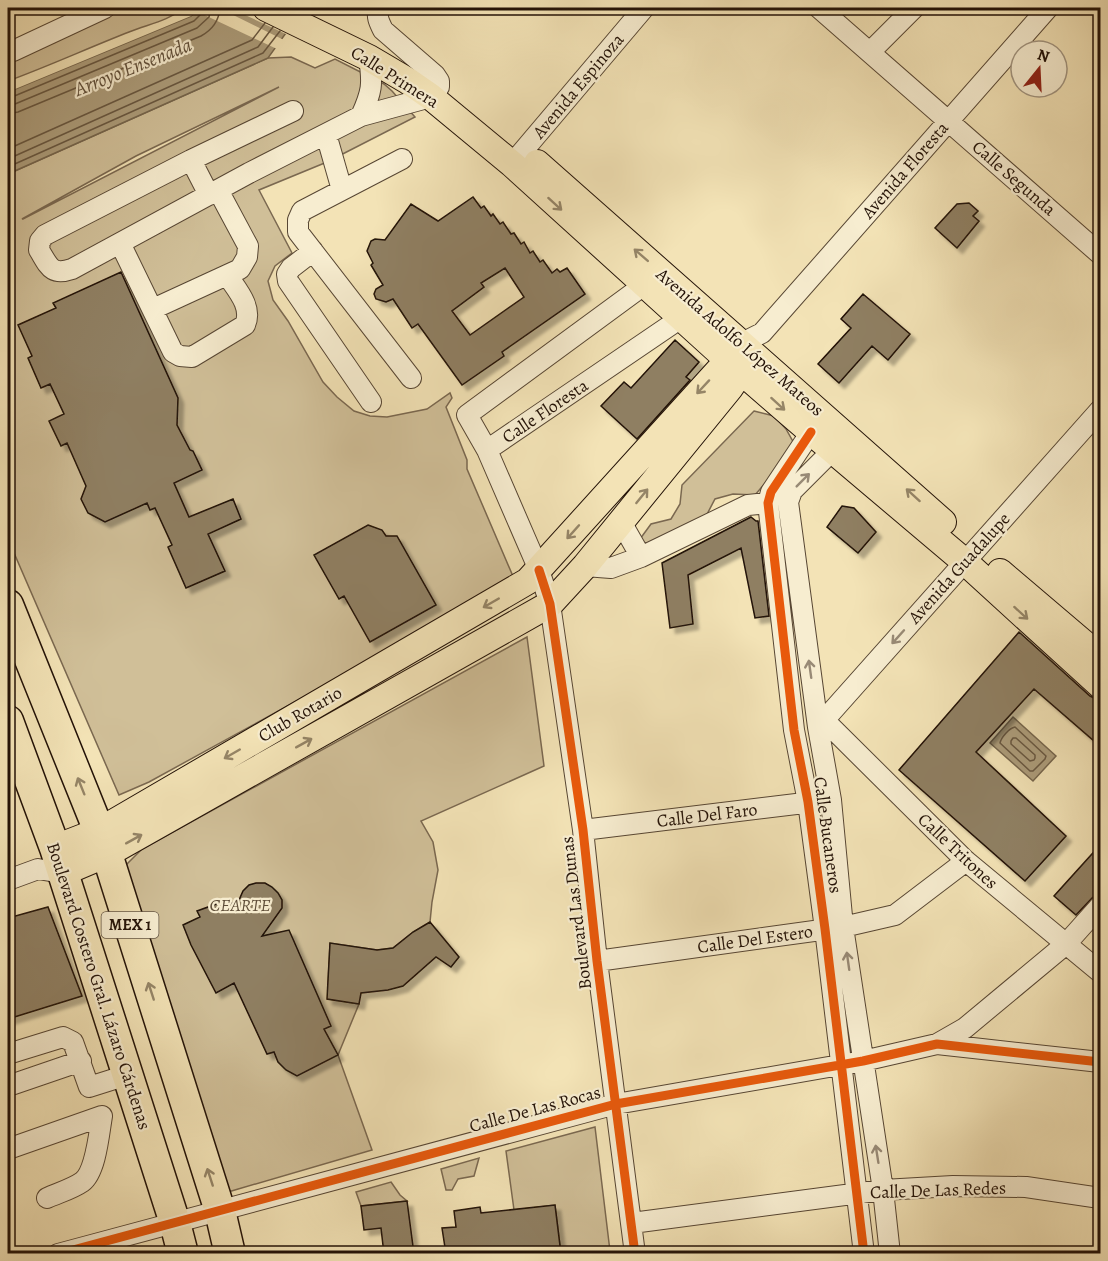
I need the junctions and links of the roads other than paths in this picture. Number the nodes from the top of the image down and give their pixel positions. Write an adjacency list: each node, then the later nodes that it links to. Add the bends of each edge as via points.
1 (105, 8): 10 (street)
2 (266, 8): 9 (main road, Calle Primera)
3 (302, 8): 9 (main road, Calle Primera)
4 (644, 8): 17 (street, Avenida Espinoza)
5 (819, 8): 11 (street, Calle Segunda)
6 (914, 8): 11 (street)
7 (1048, 8): 15 (street, Avenida Floresta)
8 (378, 10): 12 (street, via 383,30 435,75)
9 (357, 44): 12 (main road, Calle Primera, via 408,81); 14 (street, via 373,80)
10 (13, 51)
11 (870, 52): 15 (street, Calle Segunda)
12 (435, 92): 14 (street); 17 (main road, Calle Primera)
13 (294, 111): 19 (street)
14 (362, 116): 16 (street)
15 (949, 121): 24 (street, Calle Segunda); 29 (street, Avenida Floresta)
16 (326, 134): 20 (street); 21 (street)
17 (517, 157): 26 (main road, Avenida Adolfo López Mateos, one-way to 26); 29 (main road, Avenida Adolfo López Mateos, one-way to 17)
18 (402, 159): 20 (street)
19 (191, 160): 21 (street); 22 (street, via 45,235 39,250 51,269 62,273)
20 (342, 190): 23 (street, via 302,211 298,232)
21 (214, 193): 22 (street); 25 (street, via 248,246 240,269)
22 (120, 243): 27 (street)
23 (313, 251): 30 (street); 31 (street, via 291,268 288,281)
24 (1101, 254)
25 (227, 275): 27 (street); 27 (street, via 247,307 248,319 245,325 192,357 173,352)
26 (644, 285): 28 (main road, Avenida Adolfo López Mateos); 34 (street, via 467,416)
27 (153, 309)
28 (681, 318): 29 (main road, Avenida Adolfo López Mateos); 34 (street, Calle Floresta)
29 (745, 352): 33 (main road, Avenida Adolfo López Mateos, one-way to 33); 37 (main road, Avenida Floresta, one-way to 29); 38 (main road, Avenida Adolfo López Mateos, one-way to 29); 41 (main road, Avenida Floresta, one-way to 41)
30 (411, 378)
31 (370, 402)
32 (1101, 410): 38 (street, Avenida Guadalupe)
33 (811, 432): 35 (main road, Avenida Adolfo López Mateos); 36 (street, via 771,492)
34 (487, 450): 41 (street, Calle Floresta)
35 (832, 451): 38 (main road, Avenida Adolfo López Mateos); 47 (street, Calle Bucaneros, one-way to 35, via 788,502 792,491)
36 (768, 503): 39 (street, via 748,505); 48 (street, Calle Bucaneros)
37 (621, 522): 39 (street); 40 (main road, Avenida Floresta)
38 (970, 556): 44 (main road, Avenida Adolfo López Mateos); 45 (main road, Avenida Adolfo López Mateos, one-way to 45); 47 (street, Avenida Guadalupe, one-way to 47)
39 (641, 557): 40 (street, via 611,568)
40 (585, 566): 42 (main road, Avenida Floresta)
41 (539, 570): 42 (street, Boulevard Las Dunas); 52 (main road, Club Rotario, one-way to 52, via 528,581)
42 (550, 604): 51 (street, Boulevard Las Dunas); 52 (main road, Club Rotario, one-way to 42)
43 (8, 605): 52 (highway, MEX 1, one-way to 43)
44 (1101, 657)
45 (1101, 685)
46 (8, 721): 54 (highway, Boulevard Costero Gral. Lázaro Cárdenas / MEX 1)
47 (821, 723): 48 (street); 49 (street, Calle Bucaneros); 53 (street, Calle Tritones)
48 (794, 730): 50 (street, Calle Bucaneros)
49 (831, 800): 50 (street, Calle Del Faro); 57 (street, Calle Bucaneros)
50 (808, 802): 51 (street, Calle Del Faro); 57 (street, Calle Bucaneros)
51 (583, 830): 59 (street, Boulevard Las Dunas)
52 (103, 843): 54 (main road, Club Rotario); 77 (highway, MEX 1, one-way to 52)
53 (966, 861): 57 (street, Calle Del Estero, via 895,915); 58 (street, Calle Tritones)
54 (52, 864): 55 (street); 67 (highway, Boulevard Costero Gral. Lázaro Cárdenas / MEX 1)
55 (8, 880)
56 (1101, 906): 58 (street)
57 (834, 928): 59 (street, Calle Del Estero); 64 (street, Calle Bucaneros, one-way to 57); 66 (street, Calle Bucaneros)
58 (1066, 944): 60 (street, Calle Tritones); 61 (street, via 964,1028)
59 (597, 961): 70 (street, Boulevard Las Dunas)
60 (1101, 972)
61 (938, 1044): 64 (street, Calle De Las Rocas); 65 (street, Calle De Las Rocas)
62 (8, 1054): 63 (street, via 63,1037 73,1042)
63 (81, 1061): 68 (street); 69 (street)
64 (863, 1061): 66 (street, Calle De Las Rocas); 73 (street, Calle Bucaneros, one-way to 64)
65 (1101, 1062)
66 (840, 1065): 70 (street, Calle De Las Rocas); 74 (street, Calle Bucaneros)
67 (127, 1075): 69 (street); 78 (highway, Boulevard Costero Gral. Lázaro Cárdenas / MEX 1)
68 (8, 1086)
69 (89, 1087): 71 (street)
70 (616, 1104): 77 (street, Calle De Las Rocas); 79 (street, Boulevard Las Dunas)
71 (102, 1116): 72 (street); 75 (street, via 89,1175)
72 (8, 1149)
73 (883, 1190): 74 (street, Calle De Las Redes); 76 (street, Calle De Las Redes, via 1026,1187); 85 (street, Calle Bucaneros)
74 (856, 1194): 79 (street, Calle De Las Redes); 84 (street, Calle Bucaneros)
75 (47, 1198)
76 (1101, 1198)
77 (220, 1211): 78 (street, Calle De Las Rocas); 82 (highway, MEX 1)
78 (175, 1223): 80 (street, Calle De Las Rocas); 81 (highway, Boulevard Costero Gral. Lázaro Cárdenas / MEX 1)
79 (632, 1223): 83 (street, Boulevard Las Dunas)
80 (58, 1254)
81 (183, 1254)
82 (230, 1254)
83 (635, 1254)
84 (864, 1254)
85 (890, 1254)

